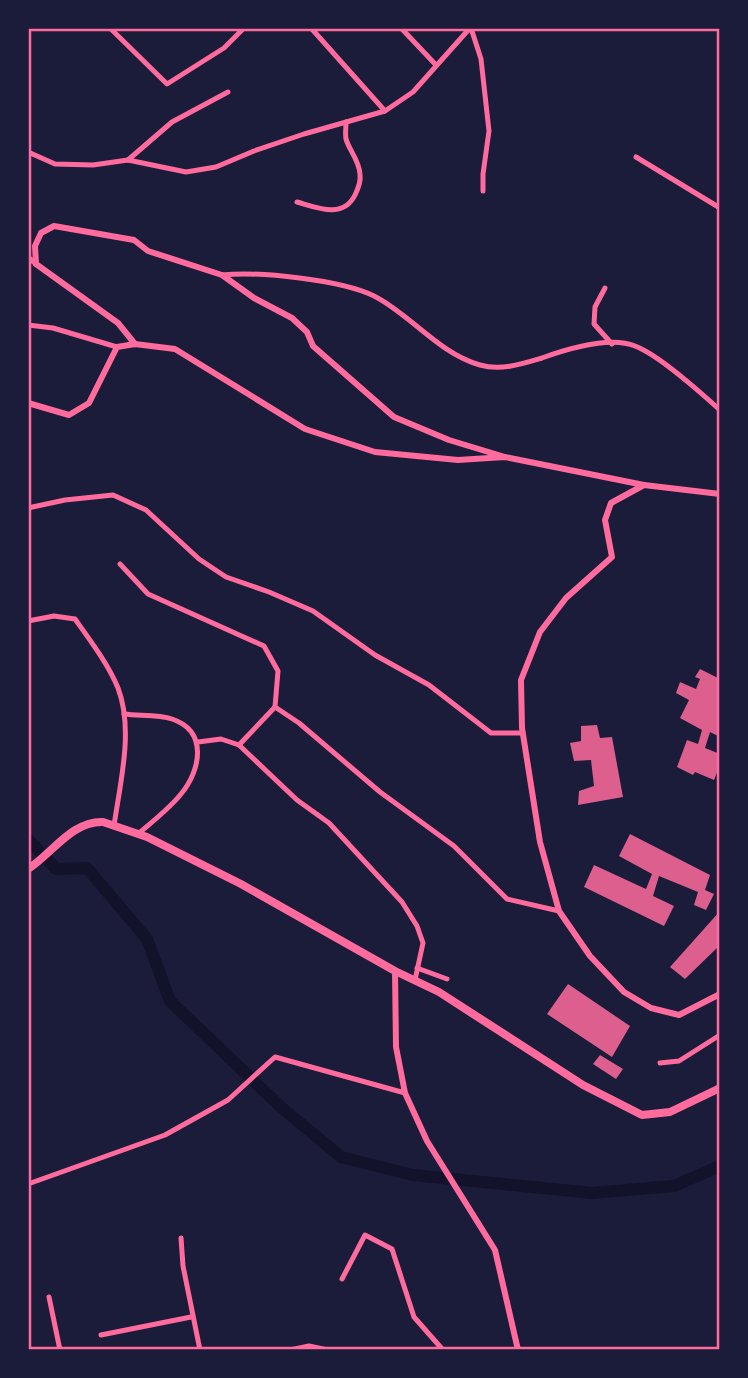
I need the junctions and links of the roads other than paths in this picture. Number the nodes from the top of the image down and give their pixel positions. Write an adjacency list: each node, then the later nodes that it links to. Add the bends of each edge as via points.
1 (110, 28): 2 (street, via 167,84 225,48)
2 (244, 28)
3 (311, 28): 8 (street)
4 (401, 28): 6 (street)
5 (471, 28): 6 (street); 13 (street, via 481,59 489,131)
6 (436, 65): 8 (street, via 414,92)
7 (228, 92): 12 (street, via 172,122)
8 (385, 111): 9 (street)
9 (346, 122): 12 (street, via 216,167 186,172); 14 (street, via 346,140 361,176 358,191 341,210)
10 (28, 152): 12 (street, via 55,164)
11 (636, 157): 15 (street)
12 (128, 160)
13 (483, 191)
14 (297, 202)
15 (720, 208)
16 (28, 257): 17 (street)
17 (36, 264): 18 (street, via 35,246 41,233 54,226 134,240 148,251); 21 (street, via 118,323)
18 (222, 275): 22 (street, via 320,280 373,295 465,360 483,366 516,367 589,344); 26 (street, via 292,318 307,332 313,346 394,416)
19 (605, 288): 22 (street, via 595,307 594,324)
20 (28, 325): 23 (street)
21 (135, 344): 23 (street); 26 (street, via 175,349 305,429 375,452 458,460)
22 (612, 344): 25 (street, via 634,345 649,354)
23 (117, 346): 24 (street, via 89,403 69,415)
24 (28, 403)
25 (720, 410)
26 (505, 457): 27 (street)
27 (644, 485): 28 (street); 34 (street, via 611,503 605,520 612,557 566,598 540,632 521,680)
28 (720, 494)
29 (28, 508): 34 (street, via 113,495 146,510 199,559 226,577 313,611 375,655 429,685 491,733)
30 (120, 564): 32 (street, via 148,594 264,646 278,671)
31 (28, 621): 33 (street, via 54,615 75,619 117,687)
32 (275, 707): 36 (street); 40 (street, via 454,846 507,899)
33 (124, 714): 35 (street, via 173,719); 37 (street, via 124,756)
34 (523, 733): 40 (street, via 540,842)
35 (198, 742): 36 (street, via 221,739); 38 (street, via 195,770 183,792)
36 (239, 746): 41 (street, via 329,823 402,902 423,943)
37 (114, 826): 38 (main road); 39 (main road, via 97,822 66,836)
38 (138, 834): 42 (main road, via 240,884)
39 (28, 869)
40 (559, 911): 45 (street, via 590,956 624,992 651,1008 679,1015)
41 (417, 968): 43 (street); 44 (street)
42 (395, 971): 44 (main road); 49 (street, via 396,1046)
43 (447, 979)
44 (415, 981): 48 (main road, via 583,1085 642,1115 670,1112)
45 (720, 994)
46 (720, 1035): 47 (street, via 679,1061)
47 (660, 1063)
48 (720, 1088)
49 (405, 1093): 50 (street, via 275,1057 228,1100 166,1135); 61 (street, via 495,1250)
50 (28, 1184)
51 (181, 1238): 54 (street)
52 (342, 1279): 60 (street, via 365,1235 392,1249 414,1317)
53 (49, 1297): 56 (street)
54 (191, 1317): 55 (street); 57 (street)
55 (101, 1335)
56 (60, 1350)
57 (200, 1350)
58 (290, 1350): 59 (street, via 309,1346)
59 (328, 1350)
60 (443, 1350)
61 (518, 1350)

